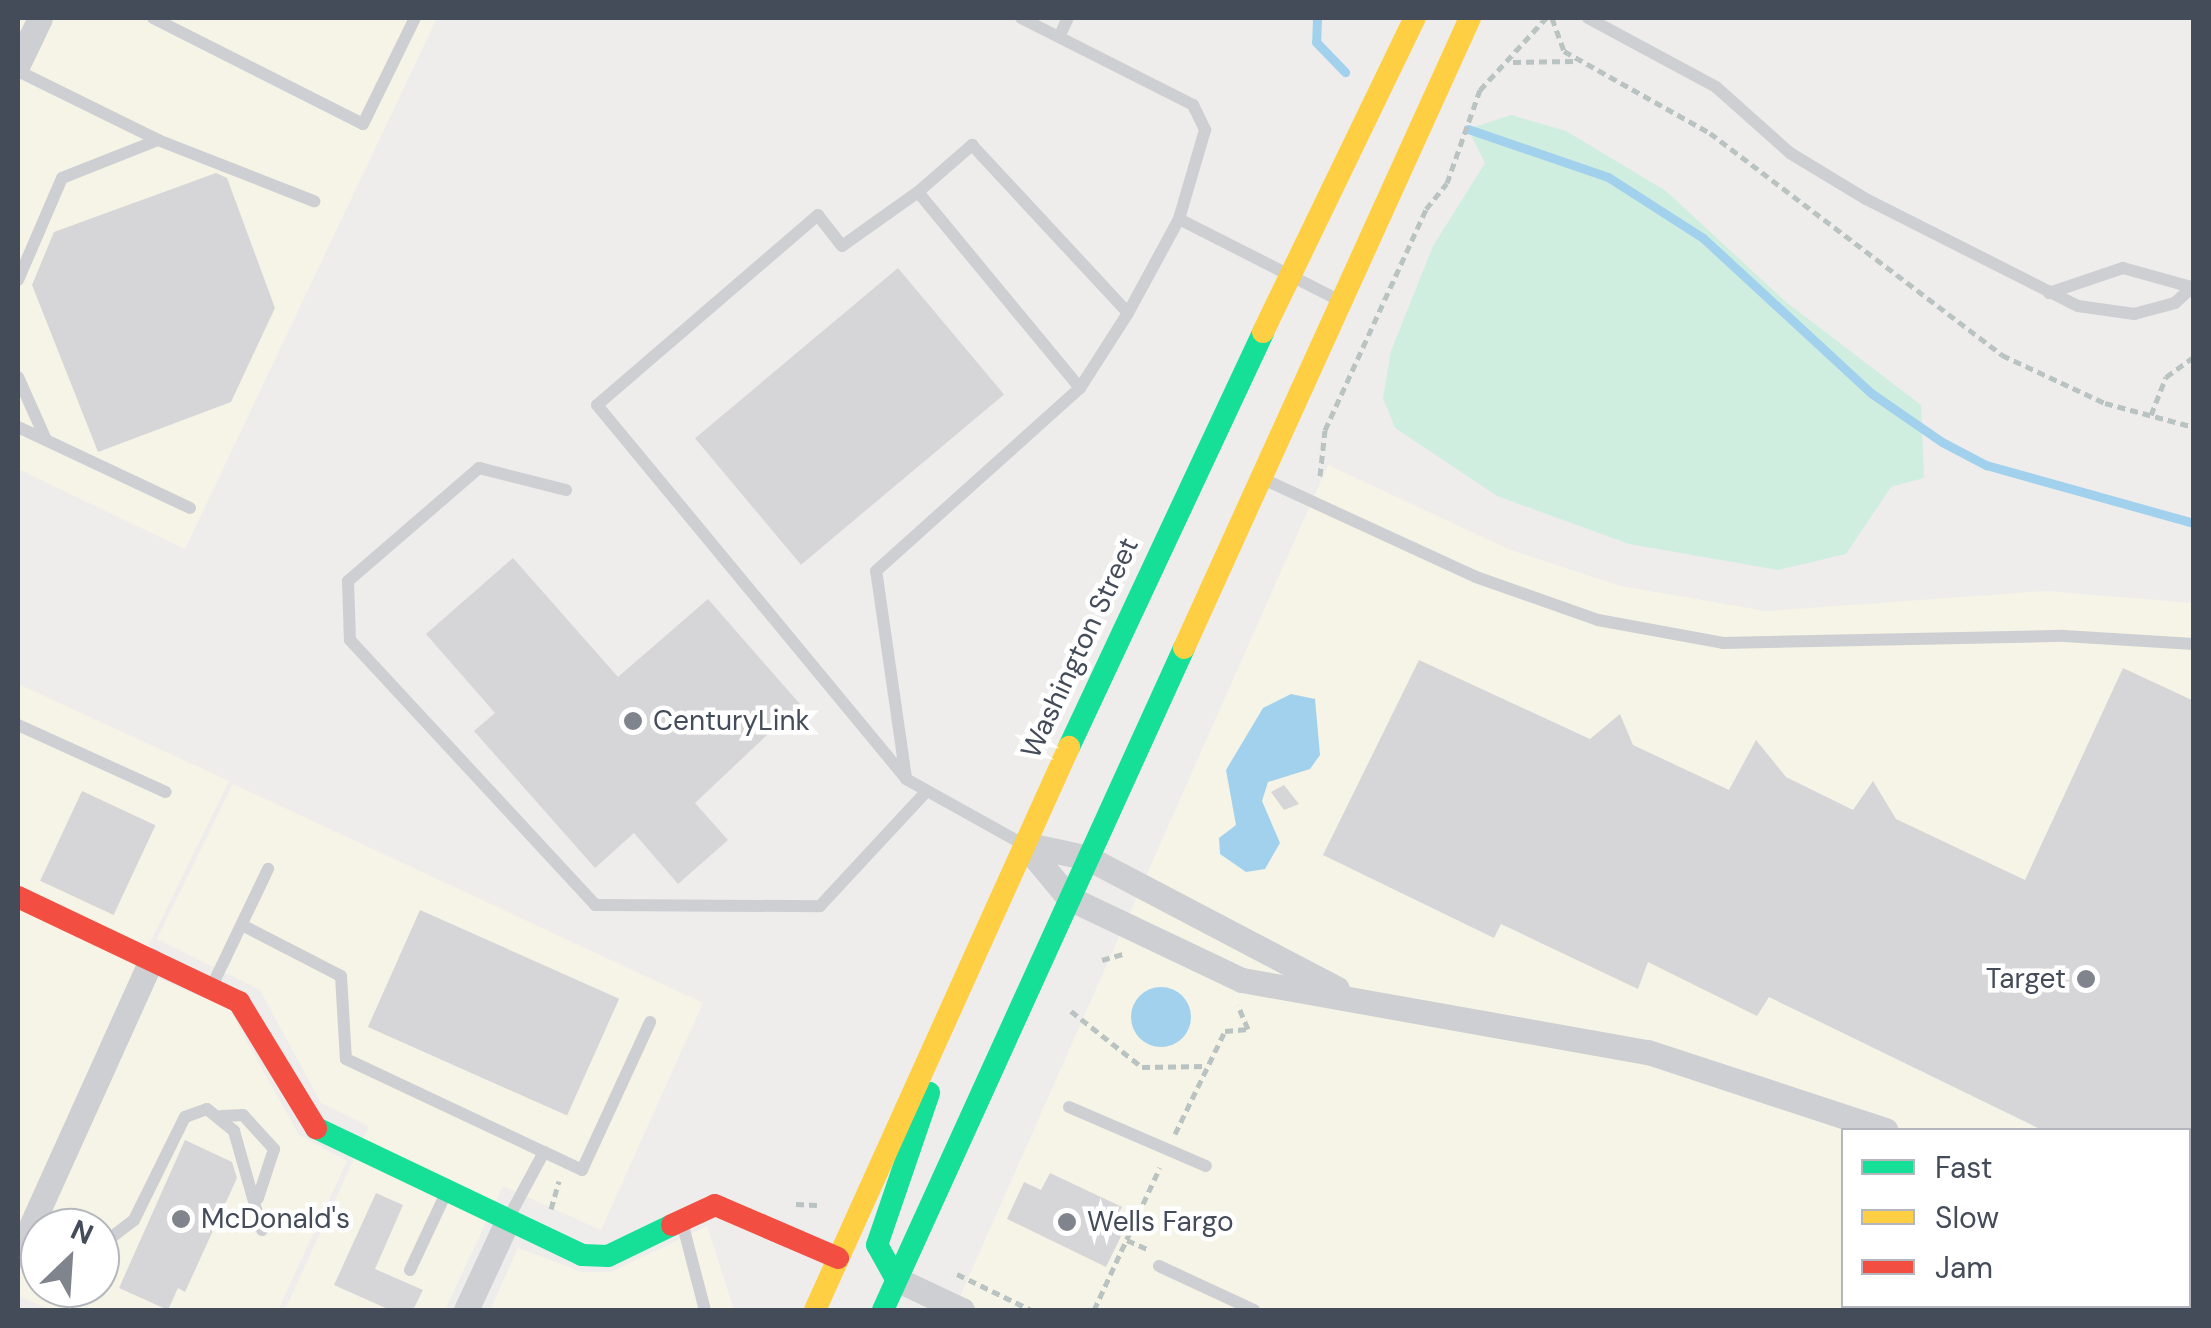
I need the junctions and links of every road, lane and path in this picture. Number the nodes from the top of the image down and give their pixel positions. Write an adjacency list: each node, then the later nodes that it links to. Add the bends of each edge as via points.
1 (40, 18): 13 (street)
2 (416, 18): 9 (lane, via 363,124)
3 (1021, 18): 10 (lane)
4 (1068, 18): 10 (lane)
5 (1414, 18): 18 (main road, Washington Street)
6 (1470, 18): 22 (main road)
7 (1549, 18): 11 (path, via 1564,51); 12 (path)
8 (1588, 18): 21 (lane, via 1716,87 1790,153 1866,200)
9 (158, 19)
10 (1060, 35): 17 (lane, via 1193,105 1205,130)
11 (1578, 61): 12 (path); 27 (path, via 1710,133 2002,355)
12 (1510, 63): 31 (path, via 1480,90 1447,183 1426,209 1325,430)
13 (18, 67): 14 (lane)
14 (158, 140): 16 (lane); 19 (lane, via 62,178)
15 (918, 192): 23 (lane, via 972,144); 26 (lane); 37 (lane, via 842,246 818,215 598,405)
16 (314, 202)
17 (1178, 219): 18 (lane); 23 (lane)
18 (1289, 276): 22 (lane); 40 (main road, Washington Street)
19 (18, 280)
20 (2192, 286): 21 (lane, via 2123,268); 21 (lane, via 2175,303 2134,314)
21 (2049, 293)
22 (1339, 300): 32 (main road)
23 (1128, 313): 26 (lane)
24 (2194, 357): 27 (path, via 2166,377)
25 (18, 378): 30 (lane)
26 (1080, 388): 37 (lane, via 876,571)
27 (2151, 415): 29 (path)
28 (18, 426): 30 (lane)
29 (2194, 427)
30 (46, 440): 34 (lane)
31 (1320, 476)
32 (1259, 477): 35 (lane, via 1476,578 1598,620 1723,643 2064,636); 41 (main road)
33 (566, 490): 39 (lane, via 479,468 348,581 350,640 595,905 820,906)
34 (190, 508)
35 (2194, 644)
36 (18, 725): 38 (lane)
37 (906, 780): 39 (lane)
38 (166, 792)
39 (925, 794): 40 (lane)
40 (1024, 844): 41 (street); 44 (street); 54 (main road, Washington Street)
41 (1088, 858): 44 (main road); 51 (street)
42 (268, 869): 45 (lane)
43 (18, 897): 48 (main road)
44 (1069, 898): 51 (street, via 1242,980); 73 (main road)
45 (242, 925): 49 (lane); 60 (lane, via 340,976 346,1059)
46 (1135, 956): 47 (path)
47 (1102, 960)
48 (152, 961): 49 (main road); 68 (street)
49 (212, 989): 62 (main road, via 247,1008 303,1120)
50 (1220, 996): 55 (path, via 1237,1004 1248,1029 1226,1032)
51 (1350, 996): 58 (street, via 1648,1052)
52 (1071, 1011): 55 (path, via 1142,1067)
53 (650, 1022): 60 (lane, via 582,1170)
54 (940, 1035): 69 (main road, Washington Street); 73 (main road, via 919,1139 876,1246)
55 (1206, 1066): 59 (path)
56 (1070, 1107): 59 (lane)
57 (222, 1116): 63 (lane); 63 (lane, via 243,1116 274,1149); 67 (lane, via 185,1117 134,1220)
58 (1879, 1128)
59 (1168, 1149): 61 (lane); 80 (path)
60 (544, 1152): 65 (lane)
61 (1206, 1166)
62 (448, 1191): 65 (main road); 71 (lane)
63 (258, 1198): 66 (lane)
64 (681, 1218): 65 (main road, via 600,1258); 69 (main road, via 731,1207); 75 (lane)
65 (508, 1220): 74 (street)
66 (262, 1230)
67 (120, 1231)
68 (18, 1255)
69 (838, 1258): 76 (main road, Washington Street)
70 (1160, 1266): 81 (lane)
71 (410, 1270)
72 (957, 1274): 79 (path)
73 (896, 1279): 77 (main road); 78 (street)
74 (466, 1310)
75 (705, 1310)
76 (814, 1310)
77 (883, 1310)
78 (962, 1310)
79 (1030, 1310)
80 (1094, 1310)
81 (1254, 1310)

